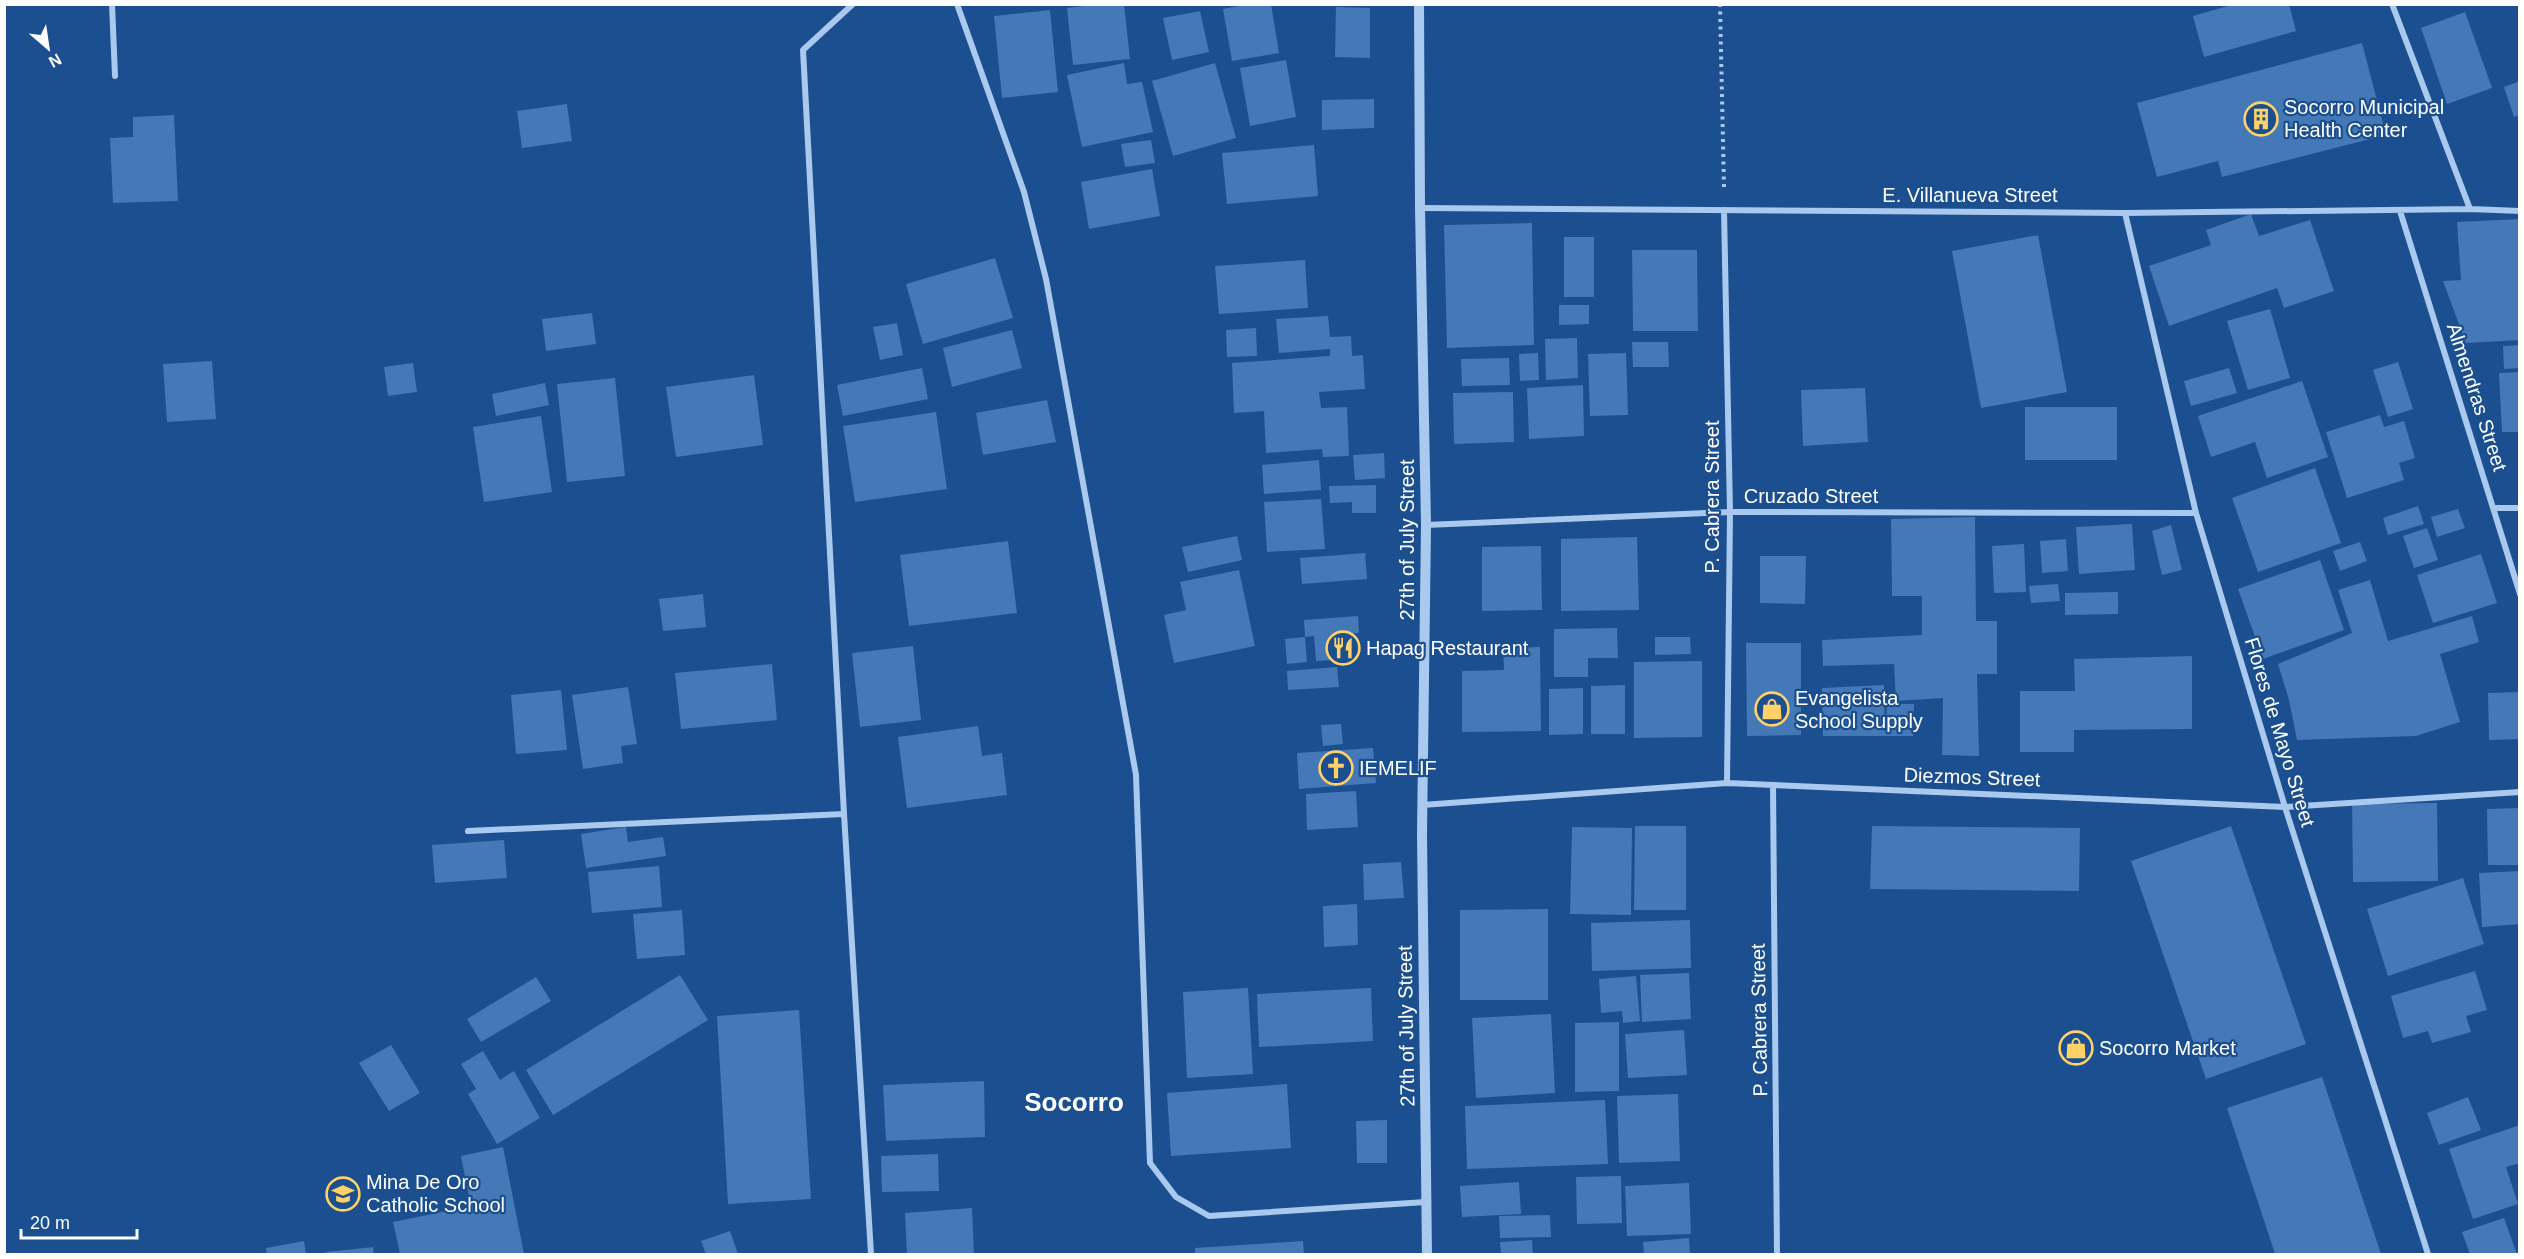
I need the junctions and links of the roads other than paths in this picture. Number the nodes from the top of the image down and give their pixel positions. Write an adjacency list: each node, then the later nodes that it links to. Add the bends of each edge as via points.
1 (112, 4): 6 (street)
2 (853, 4): 24 (street, via 803,50)
3 (957, 4): 26 (street, via 1024,192 1046,279 1136,775 1150,1163 1176,1197 1209,1216)
4 (1419, 4): 7 (street, 27th of July Street)
5 (2392, 4): 8 (street)
6 (116, 76)
7 (1420, 208): 9 (street, E. Villanueva Street); 17 (street, 27th of July Street)
8 (2470, 209): 10 (street, E. Villanueva Street); 11 (street, E. Villanueva Street)
9 (1724, 210): 12 (street, E. Villanueva Street); 15 (street, P. Cabrera Street)
10 (2400, 211): 12 (street, E. Villanueva Street); 13 (street, Almendras Street)
11 (2520, 211)
12 (2125, 213): 16 (street, Flores de Mayo Street)
13 (2494, 508): 14 (street); 18 (street, Almendras Street)
14 (2520, 508)
15 (1730, 512): 16 (street, Cruzado Street); 17 (street, Cruzado Street); 19 (street, P. Cabrera Street)
16 (2196, 513): 23 (street, Flores de Mayo Street)
17 (1426, 525): 22 (street, 27th of July Street)
18 (2520, 594)
19 (1727, 783): 20 (street, Diezmos Street); 22 (street, Diezmos Street)
20 (1773, 785): 23 (street, Diezmos Street); 29 (street, P. Cabrera Street)
21 (2520, 792): 23 (street, Diezmos Street)
22 (1422, 805): 26 (street, 27th of July Street)
23 (2285, 807): 30 (street, Flores de Mayo Street)
24 (844, 814): 25 (street); 27 (street)
25 (468, 831)
26 (1426, 1202): 28 (street, 27th of July Street)
27 (872, 1254)
28 (1427, 1254)
29 (1777, 1254)
30 (2428, 1254)

